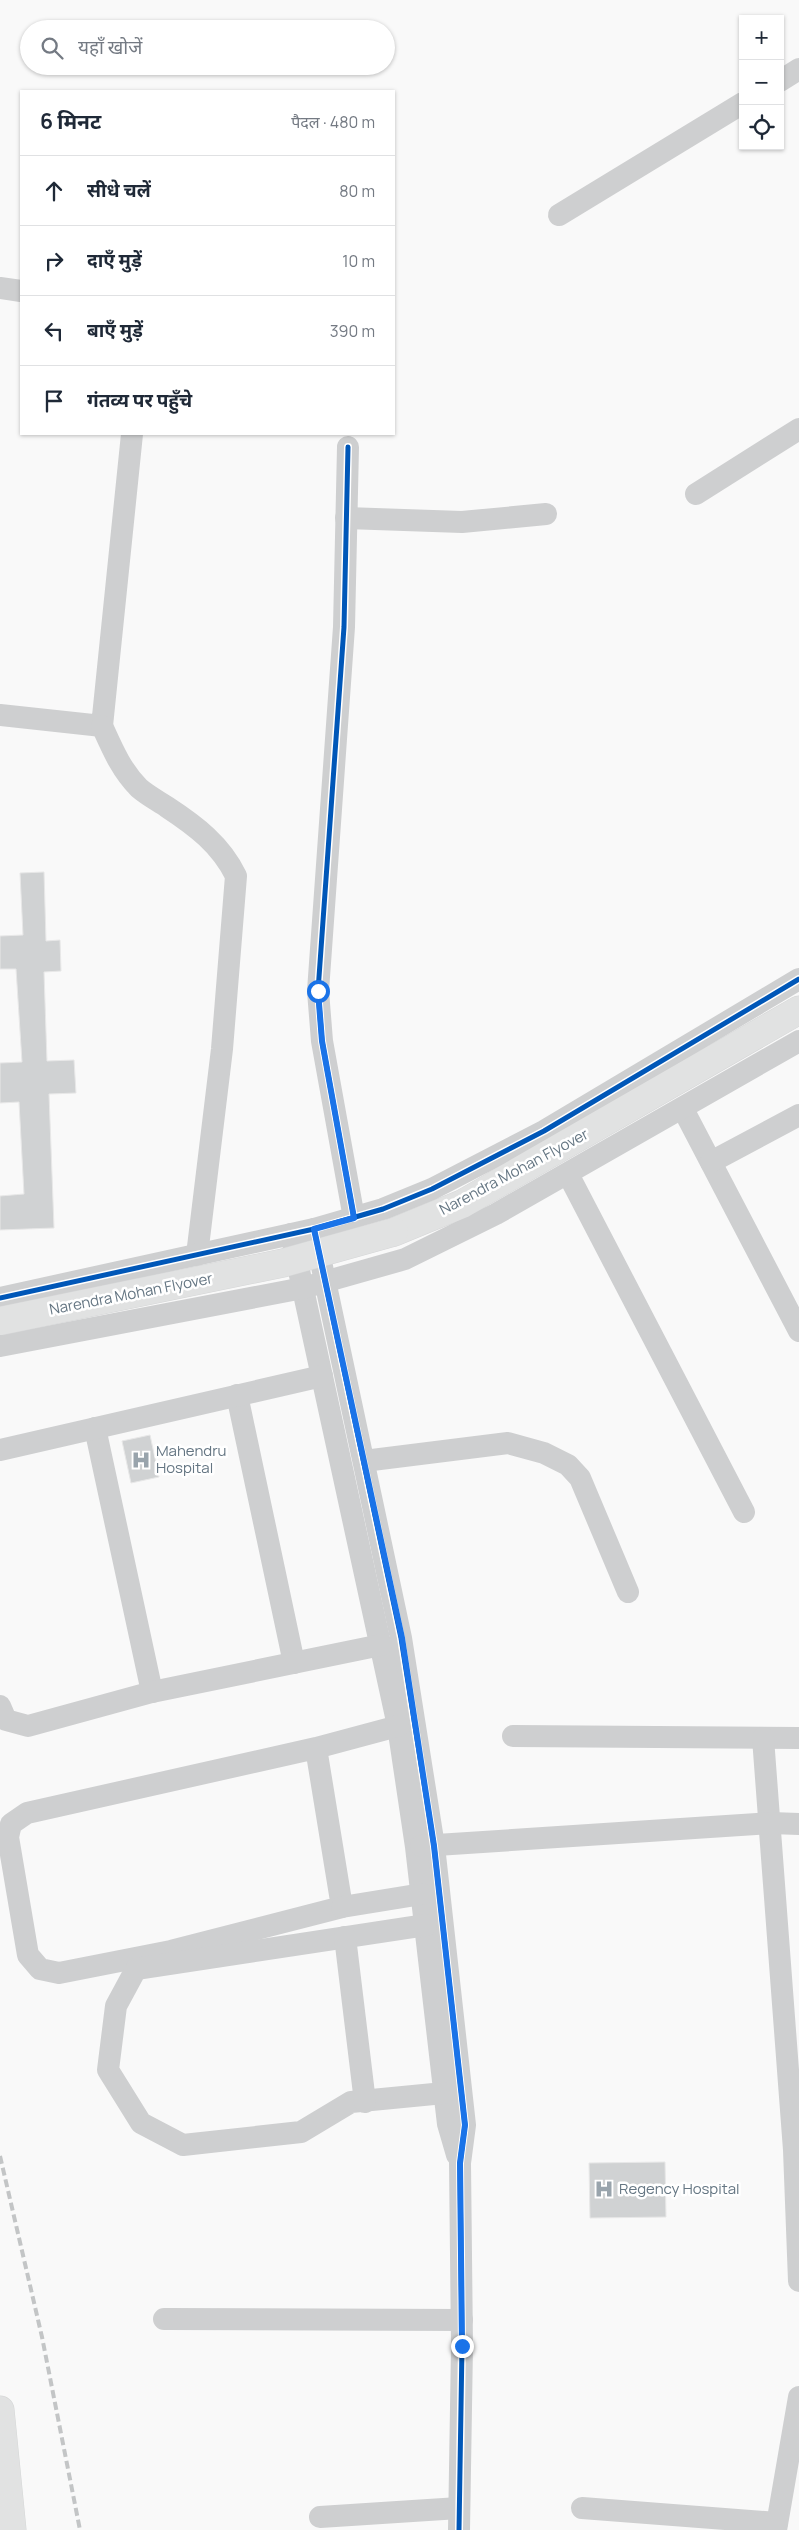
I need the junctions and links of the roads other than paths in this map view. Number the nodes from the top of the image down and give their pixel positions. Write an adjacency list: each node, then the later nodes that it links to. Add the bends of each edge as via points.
1 (799, 69): 2 (street)
2 (784, 78)
3 (741, 105): 4 (street)
4 (560, 216)
5 (0, 288): 6 (street)
6 (20, 291)
7 (799, 429): 10 (street)
8 (132, 435): 14 (street)
9 (348, 447): 12 (street)
10 (696, 494)
11 (546, 514): 12 (street, via 462,522)
12 (346, 518): 22 (street, via 344,627 318,991 322,1041)
13 (0, 715): 14 (street)
14 (102, 726): 25 (street, via 123,770 140,790 186,819 216,845 227,857 236,876 222,1049)
15 (799, 979): 22 (street, via 544,1131 432,1189)
16 (799, 1010): 29 (main road, Narendra Mohan Flyover, bridge, via 462,1204 394,1232 283,1263)
17 (799, 1041): 18 (street)
18 (683, 1109): 20 (street); 21 (street)
19 (799, 1115): 20 (street)
20 (711, 1162): 30 (street)
21 (568, 1174): 26 (street, via 405,1259); 37 (street)
22 (354, 1218): 23 (street)
23 (314, 1229): 24 (street); 26 (street)
24 (291, 1234): 25 (street); 27 (street)
25 (197, 1255): 28 (street)
26 (326, 1281): 27 (street); 36 (street)
27 (302, 1288): 31 (street); 32 (street)
28 (0, 1298)
29 (0, 1320)
30 (799, 1330)
31 (0, 1346)
32 (322, 1376): 33 (street); 39 (street)
33 (237, 1396): 34 (street); 40 (street)
34 (95, 1428): 35 (street); 41 (street)
35 (0, 1450)
36 (364, 1461): 38 (street, via 508,1442 544,1453 568,1465 580,1478); 50 (street, via 402,1638)
37 (744, 1512)
38 (628, 1592)
39 (381, 1645): 40 (street); 43 (street)
40 (294, 1663): 41 (street)
41 (152, 1692): 42 (street, via 28,1726 6,1720)
42 (0, 1706)
43 (398, 1726): 47 (street); 50 (street)
44 (513, 1736): 45 (street)
45 (763, 1738): 46 (street); 48 (street)
46 (799, 1738)
47 (316, 1748): 52 (street); 52 (street, via 27,1813 11,1824 8,1837 28,1955 40,1969 59,1973 172,1950)
48 (771, 1823): 49 (street); 50 (street); 57 (street)
49 (799, 1824)
50 (425, 1846): 51 (street); 58 (street, via 465,2125)
51 (422, 1894): 52 (street); 53 (street)
52 (342, 1907)
53 (426, 1925): 54 (street); 55 (street)
54 (346, 1937): 56 (street); 56 (street, via 136,1969 116,2006 108,2070 141,2123 184,2145 301,2132 352,2102)
55 (444, 2093): 56 (street); 58 (street, via 448,2124)
56 (365, 2102)
57 (797, 2150): 59 (street)
58 (460, 2163): 61 (street)
59 (799, 2281)
60 (164, 2319): 61 (street)
61 (462, 2320): 66 (street)
62 (799, 2398): 67 (street)
63 (0, 2410): 68 (main road)
64 (582, 2508): 67 (street)
65 (320, 2516): 66 (street)
66 (459, 2519)
67 (777, 2526)
68 (12, 2530)

